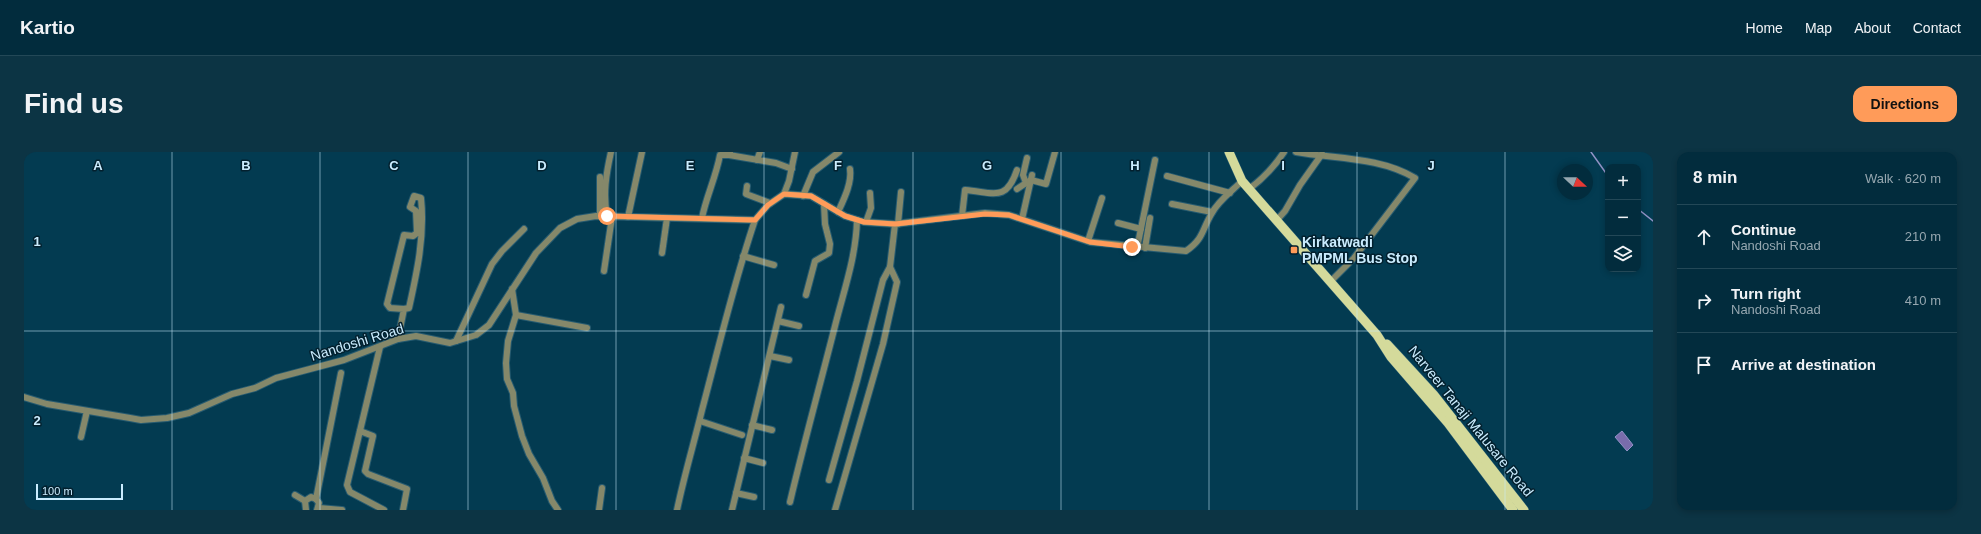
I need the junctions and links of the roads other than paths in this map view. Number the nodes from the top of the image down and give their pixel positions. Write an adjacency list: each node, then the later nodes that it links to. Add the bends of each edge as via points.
1 (611, 152): 36 (street, via 605,179 604,201)
2 (642, 152): 38 (street)
3 (760, 152): 13 (street)
4 (795, 152): 15 (street)
5 (839, 152): 28 (street, via 813,172)
6 (1055, 152): 17 (street, via 1046,184)
7 (1229, 152): 20 (main road, Narveer Tanaji Malusare Road)
8 (1284, 152): 23 (street, via 1272,169)
9 (1296, 152): 11 (street)
10 (729, 154): 13 (street); 40 (street, via 720,155)
11 (1322, 154): 45 (street); 59 (street, via 1400,169 1416,178 1354,258)
12 (1028, 158): 17 (street)
13 (757, 160): 15 (street)
14 (1155, 160): 50 (street)
15 (792, 169): 27 (street)
16 (850, 169): 33 (street, via 848,190)
17 (1027, 175): 22 (street); 37 (street, via 995,194 965,190); 42 (street)
18 (1167, 176): 26 (street)
19 (600, 177): 35 (street)
20 (1242, 181): 23 (main road, Narveer Tanaji Malusare Road); 26 (street)
21 (747, 186): 30 (street, via 746,194)
22 (1017, 189)
23 (1249, 189): 45 (main road, Narveer Tanaji Malusare Road)
24 (901, 192): 48 (street)
25 (870, 193): 46 (street, via 871,208)
26 (1230, 193): 34 (street)
27 (784, 194): 28 (street); 30 (street)
28 (803, 196): 31 (street, via 811,196)
29 (1102, 198): 51 (street)
30 (770, 203): 43 (street)
31 (824, 204): 33 (street); 61 (street, via 829,253 815,260)
32 (1172, 204): 34 (street)
33 (838, 212): 44 (street)
34 (1212, 212): 53 (street, via 1202,235 1195,245 1186,251)
35 (600, 216): 36 (street, Nandoshi Road); 60 (street, Nandoshi Road, via 577,219 560,228 536,253)
36 (609, 216): 38 (street, Nandoshi Road); 58 (street)
37 (962, 216): 42 (street, via 993,214); 48 (street)
38 (628, 217): 39 (street, Nandoshi Road)
39 (667, 218): 40 (street, Nandoshi Road); 54 (street)
40 (702, 218): 43 (street, Nandoshi Road)
41 (1150, 218): 53 (street)
42 (1022, 219): 51 (street)
43 (755, 220): 55 (street)
44 (857, 220): 46 (street); 92 (street, via 851,270 808,425)
45 (1276, 221): 59 (main road, Narveer Tanaji Malusare Road)
46 (866, 222): 48 (street)
47 (1118, 223): 50 (street)
48 (897, 224): 57 (street)
49 (524, 229): 70 (street, via 492,264)
50 (1142, 229): 52 (street)
51 (1088, 241): 52 (street)
52 (1137, 248): 53 (street)
53 (1145, 248)
54 (662, 253)
55 (743, 256): 56 (street); 77 (street)
56 (774, 265)
57 (890, 267): 85 (street, via 882,280); 102 (street, via 897,282 883,344)
58 (604, 271)
59 (1331, 281): 68 (main road, Narveer Tanaji Malusare Road)
60 (512, 289): 64 (street); 70 (street, Nandoshi Road, via 489,325 476,335)
61 (806, 295)
62 (781, 307): 65 (street)
63 (404, 309): 63 (street, via 390,308 387,304 404,235 413,236 416,233 416,211 410,208 414,196 421,198 423,232 409,308); 69 (street)
64 (516, 315): 67 (street); 98 (street, via 508,340 507,379 529,454)
65 (778, 321): 66 (street); 72 (street)
66 (799, 326)
67 (587, 328)
68 (1377, 335): 103 (main road, Narveer Tanaji Malusare Road, via 1391,357 1448,423); 104 (main road, Narveer Tanaji Malusare Road, via 1396,352 1434,395)
69 (398, 339): 70 (street, Nandoshi Road, via 416,336); 71 (street, Nandoshi Road)
70 (456, 341)
71 (380, 347): 76 (street, Nandoshi Road, via 344,360 276,378 175,417 142,420); 80 (street)
72 (770, 356): 73 (street); 78 (street)
73 (789, 360)
74 (341, 373): 90 (street)
75 (24, 397): 76 (street, Nandoshi Road)
76 (87, 411): 82 (street)
77 (700, 421): 81 (street); 100 (street)
78 (752, 425): 79 (street); 83 (street)
79 (772, 430)
80 (360, 431): 96 (street, via 347,489); 97 (street, via 373,436 365,471 407,489)
81 (742, 435)
82 (81, 437)
83 (744, 458): 84 (street); 87 (street)
84 (763, 463)
85 (829, 480)
86 (602, 488): 99 (street)
87 (736, 493): 89 (street); 101 (street)
88 (295, 496): 91 (street)
89 (754, 497)
90 (316, 499): 91 (street, via 311,497); 93 (street, via 319,502)
91 (305, 501): 94 (street)
92 (790, 502)
93 (318, 509): 95 (street)
94 (306, 510)
95 (342, 510)
96 (384, 510)
97 (403, 510)
98 (558, 510)
99 (599, 510)
100 (677, 510)
101 (732, 510)
102 (835, 510)
103 (1513, 510)
104 (1524, 510)

